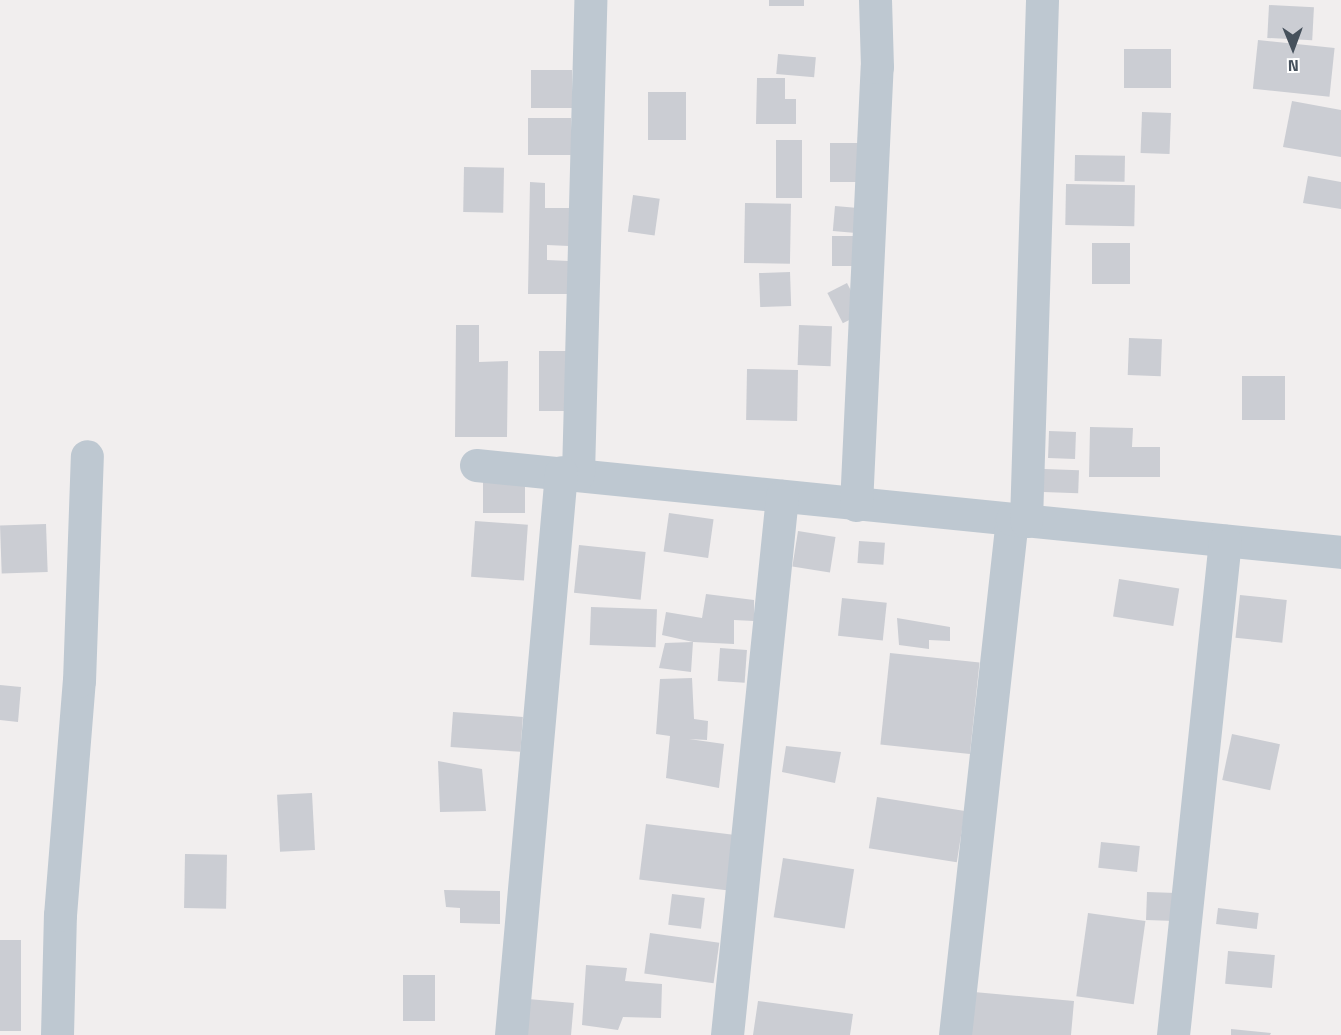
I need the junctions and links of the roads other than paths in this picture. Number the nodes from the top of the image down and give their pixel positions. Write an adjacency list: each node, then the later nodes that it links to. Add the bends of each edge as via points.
1 (590, 0): 6 (street)
2 (875, 0): 8 (street, via 877,66)
3 (1042, 0): 9 (street)
4 (87, 456): 12 (street, via 79,681 60,915)
5 (476, 465): 6 (street)
6 (569, 473): 7 (street); 13 (street)
7 (782, 496): 8 (street); 14 (street)
8 (856, 505): 9 (street)
9 (1019, 520): 10 (street); 15 (street)
10 (1225, 541): 11 (street); 16 (street)
11 (1341, 552)
12 (57, 1035)
13 (511, 1035)
14 (727, 1035)
15 (955, 1035)
16 (1173, 1035)

